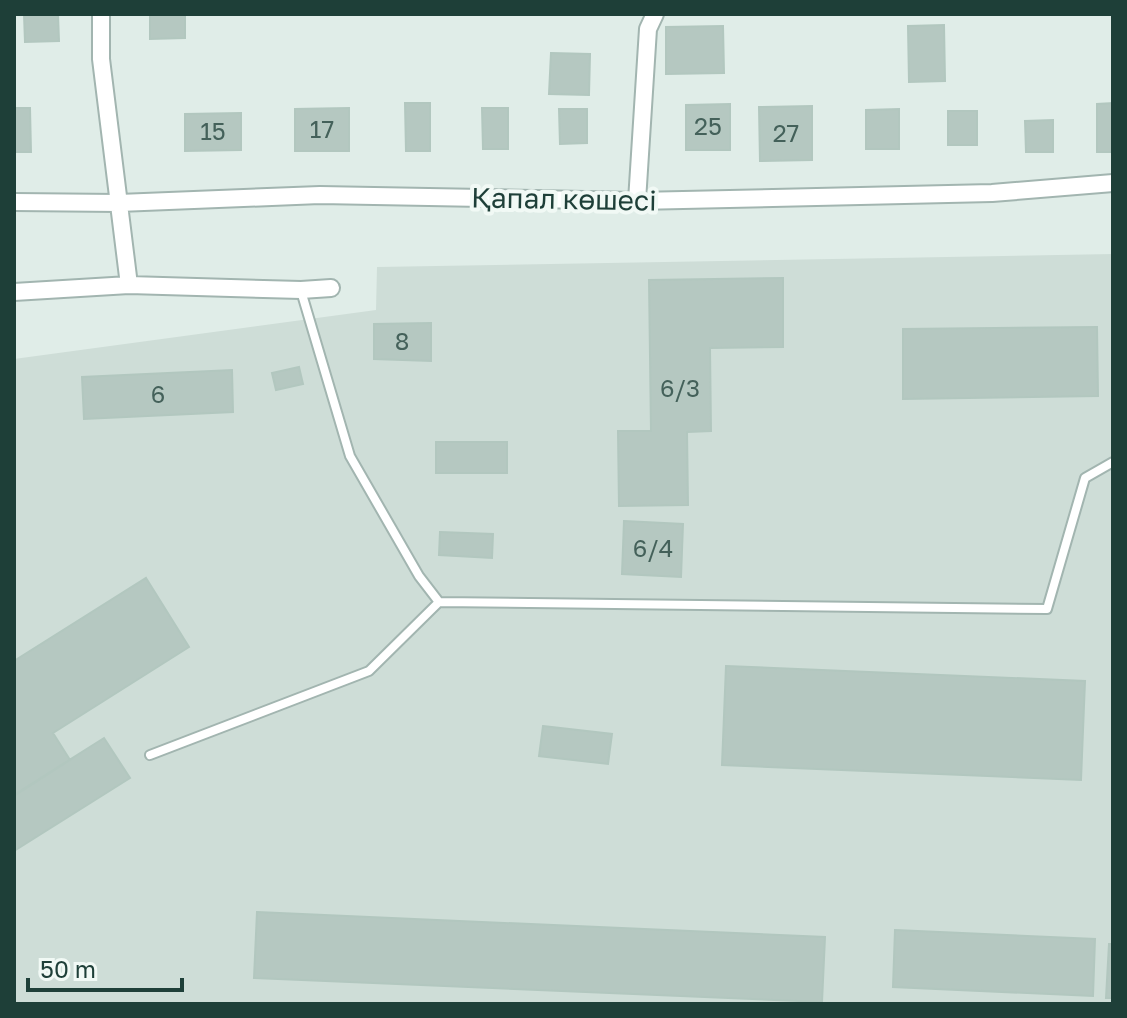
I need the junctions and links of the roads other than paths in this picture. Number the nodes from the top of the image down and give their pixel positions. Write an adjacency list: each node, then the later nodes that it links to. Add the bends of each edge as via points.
1 (101, 14): 6 (street, via 101,59)
2 (655, 14): 4 (street, via 648,29)
3 (1113, 183): 4 (street, Қапал көшесі, via 992,193)
4 (637, 201): 6 (street, Қапал көшесі, via 320,195)
5 (14, 202): 6 (street, Қапал көшесі)
6 (119, 203): 7 (street)
7 (129, 285): 9 (street); 10 (street)
8 (331, 288): 9 (street)
9 (301, 290): 12 (lane, via 350,456)
10 (14, 292)
11 (1113, 462): 12 (lane, via 1085,478 1047,609)
12 (439, 602): 13 (lane, via 369,671)
13 (150, 755)

